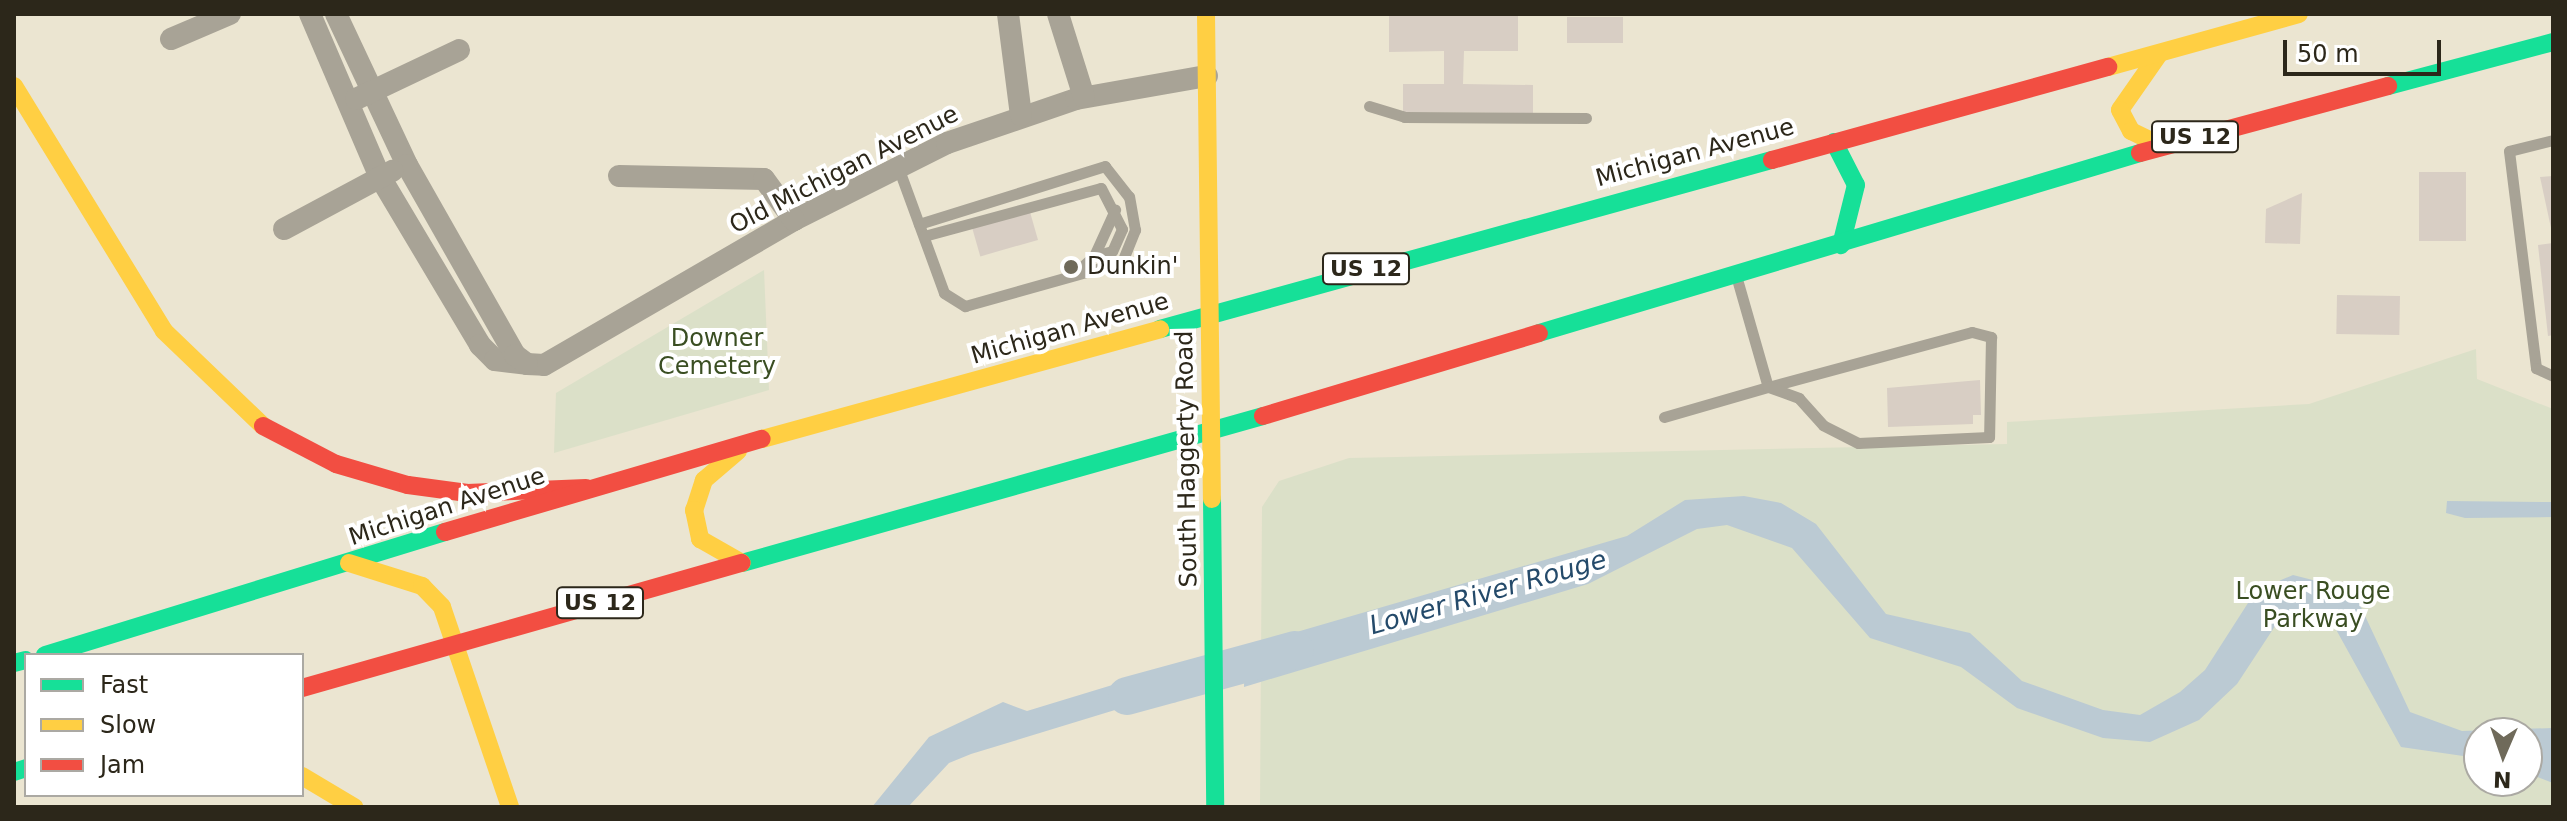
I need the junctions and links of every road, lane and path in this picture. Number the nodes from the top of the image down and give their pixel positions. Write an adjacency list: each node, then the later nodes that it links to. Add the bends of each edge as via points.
1 (230, 14): 8 (street)
2 (310, 14): 16 (street)
3 (336, 14): 14 (street)
4 (1008, 14): 18 (street)
5 (1058, 14): 15 (street)
6 (1206, 14): 12 (main road, South Haggerty Road)
7 (2299, 14): 11 (main road, Michigan Avenue / US 12)
8 (171, 39)
9 (2553, 42): 22 (main road, US 12)
10 (459, 50): 14 (street)
11 (2159, 54): 21 (main road, Michigan Avenue / US 12); 22 (main road, via 2120,110 2131,131)
12 (1207, 76): 15 (street, Old Michigan Avenue); 34 (main road, South Haggerty Road)
13 (14, 86): 41 (main road, via 164,331 226,397 265,427 336,464 408,485 467,493)
14 (368, 93): 16 (street); 23 (street)
15 (1084, 97): 18 (street, Old Michigan Avenue)
16 (347, 102): 26 (street)
17 (1369, 106): 19 (lane, via 1404,117)
18 (1021, 115): 24 (street, Old Michigan Avenue)
19 (1586, 118)
20 (2553, 140): 36 (lane, via 2509,151 2536,368)
21 (1834, 142): 31 (main road, via 1850,161 1856,185); 34 (main road, Michigan Avenue / US 12)
22 (2162, 146): 31 (main road, US 12)
23 (407, 165): 26 (street); 35 (street, via 515,355)
24 (898, 167): 27 (street, Old Michigan Avenue); 28 (lane)
25 (619, 176): 27 (street, via 764,179)
26 (380, 177): 29 (street); 35 (street, via 480,345 495,360)
27 (794, 220): 35 (street, Old Michigan Avenue, via 544,365)
28 (919, 224): 30 (lane); 32 (lane, via 1105,166 1129,197 1132,250 1122,262)
29 (284, 229)
30 (924, 236): 32 (lane, via 944,293 965,306); 32 (lane, via 1085,188 1101,188 1115,210 1094,256)
31 (1841, 245): 33 (main road, US 12)
32 (1071, 276)
33 (1737, 278): 37 (lane); 39 (main road, US 12)
34 (1209, 314): 39 (main road, South Haggerty Road); 40 (main road, Michigan Avenue / US 12)
35 (527, 364)
36 (2553, 376)
37 (1768, 387): 37 (lane, via 1972,332 1991,337 1989,437 1858,443 1823,425 1799,398); 38 (lane)
38 (1664, 417)
39 (1210, 432): 43 (main road, US 12); 50 (main road, South Haggerty Road)
40 (742, 447): 41 (main road, Michigan Avenue / US 12); 43 (main road, via 704,480 694,510 700,539)
41 (586, 488): 42 (main road, Michigan Avenue / US 12)
42 (349, 563): 44 (main road, via 422,586); 45 (main road, Michigan Avenue / US 12)
43 (742, 563): 44 (main road, US 12)
44 (457, 642): 46 (main road, US 12); 49 (main road)
45 (52, 653)
46 (304, 687)
47 (304, 777): 48 (main road)
48 (354, 807)
49 (510, 807)
50 (1215, 807)

